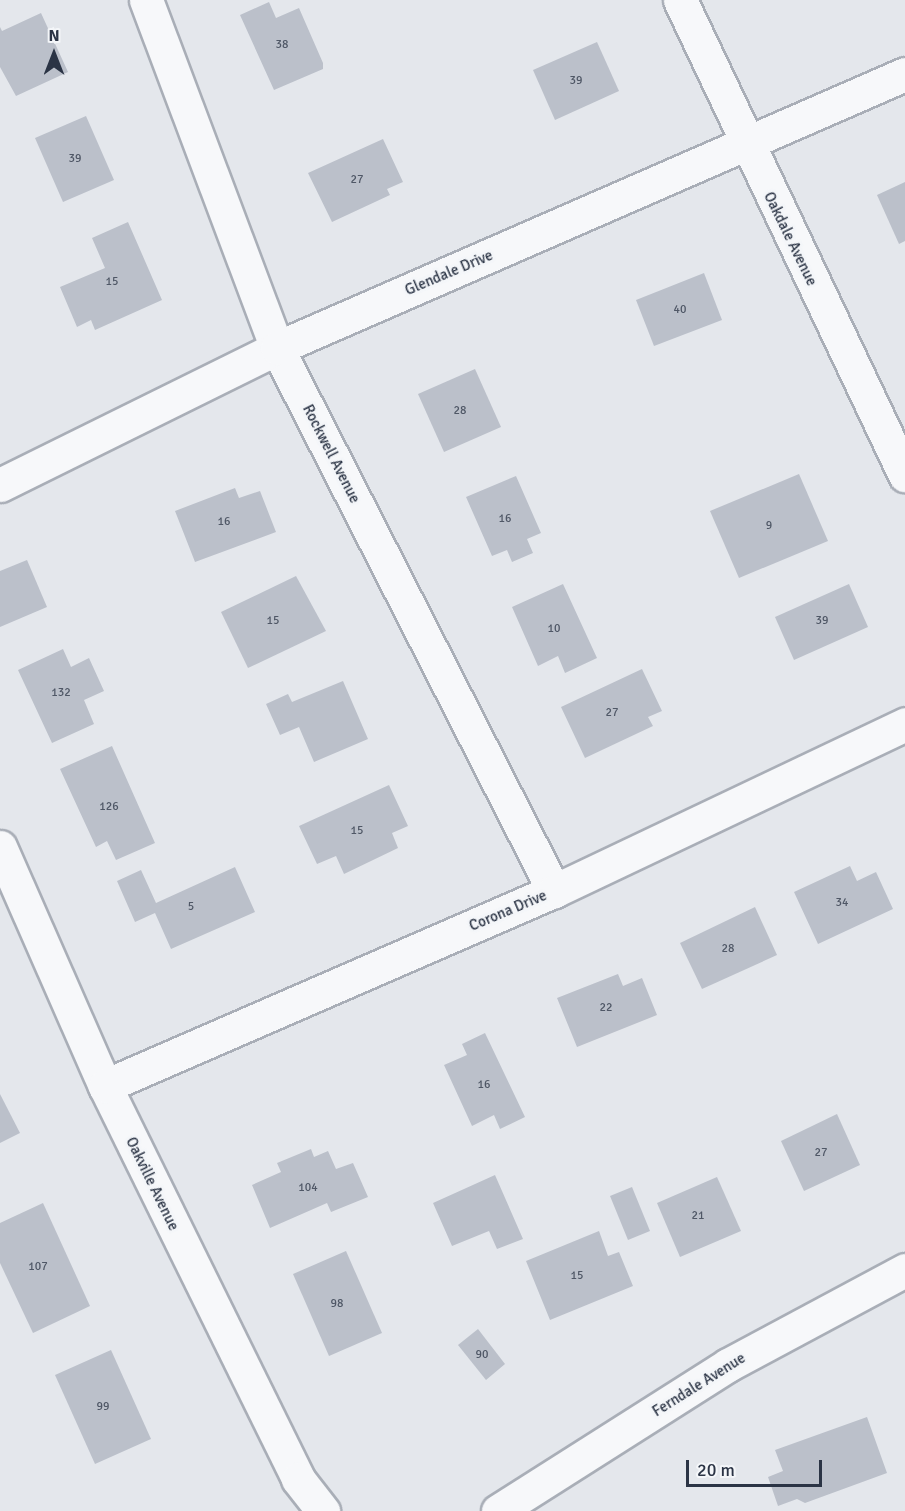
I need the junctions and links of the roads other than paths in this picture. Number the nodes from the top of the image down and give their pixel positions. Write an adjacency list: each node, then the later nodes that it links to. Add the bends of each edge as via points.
1 (146, 0): 5 (street, Rockwell Avenue)
2 (680, 0): 4 (street, Oakdale Avenue)
3 (905, 74): 4 (street, Glendale Drive)
4 (746, 146): 5 (street, Glendale Drive); 6 (street, Oakdale Avenue)
5 (277, 348): 7 (street, Glendale Drive); 10 (street, Rockwell Avenue)
6 (905, 475)
7 (0, 485)
8 (905, 724): 10 (street, Corona Drive)
9 (0, 847): 11 (street, Oakville Avenue)
10 (554, 891): 11 (street, Corona Drive)
11 (105, 1086): 13 (street, Oakville Avenue, via 298,1479)
12 (905, 1270): 14 (street, Ferndale Avenue, via 728,1365)
13 (322, 1511)
14 (498, 1511)

